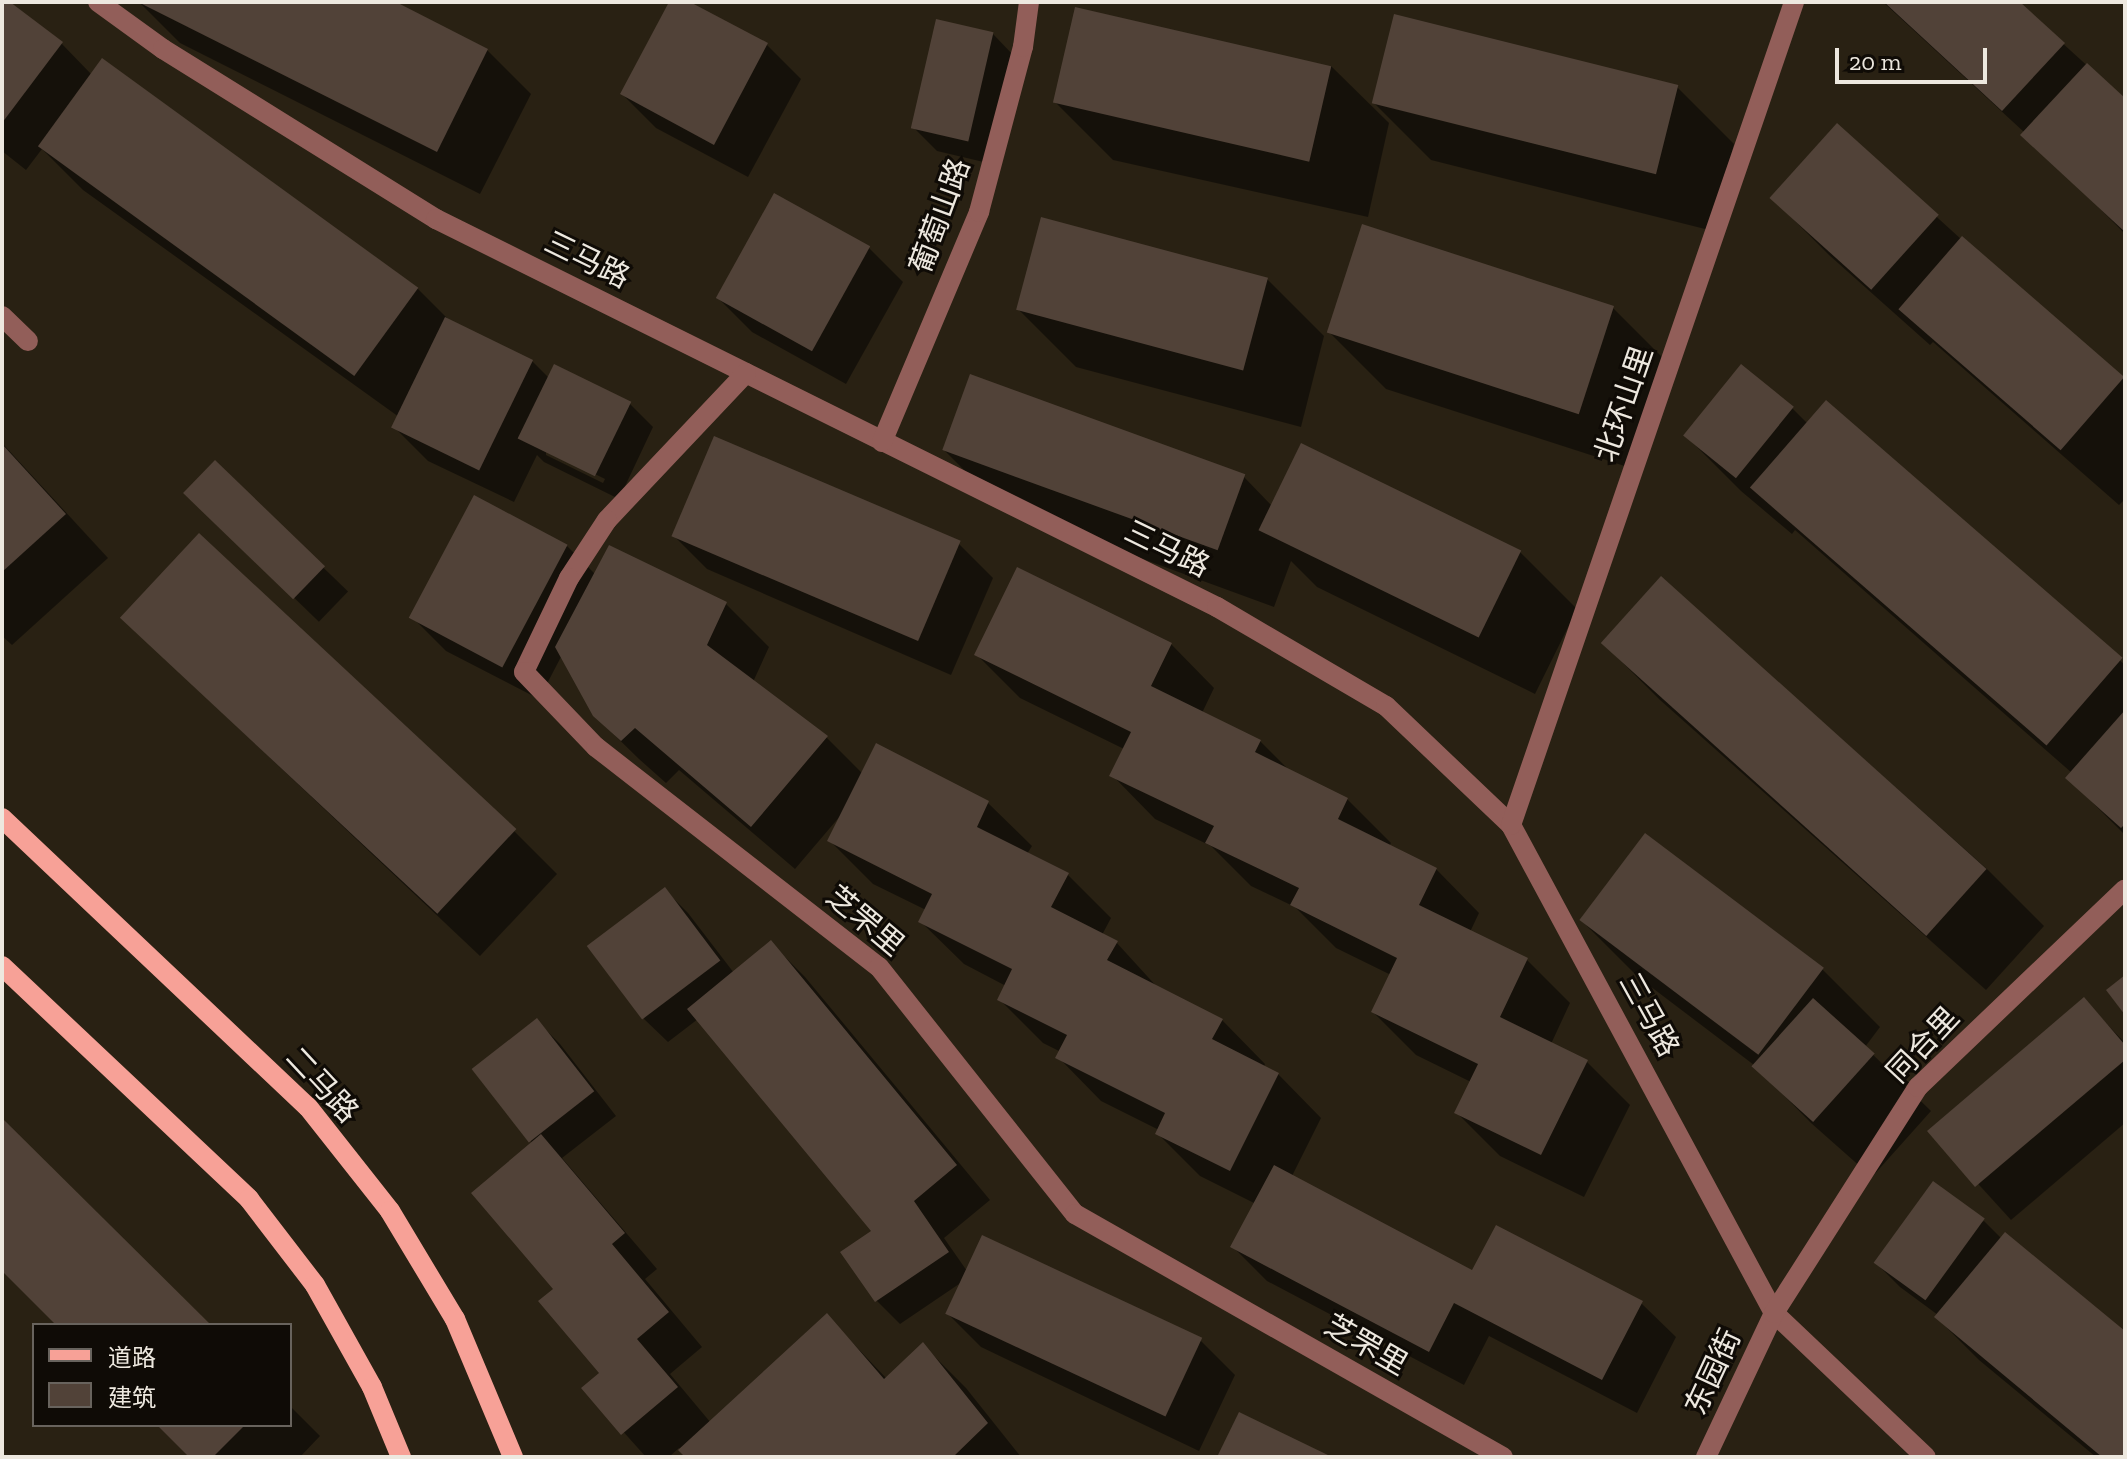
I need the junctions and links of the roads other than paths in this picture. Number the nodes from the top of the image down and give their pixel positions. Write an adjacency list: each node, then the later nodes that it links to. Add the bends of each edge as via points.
1 (98, 2): 6 (street, 三马路, via 163,49 436,219)
2 (1029, 2): 7 (street, 葡萄山路, via 1023,47 979,212)
3 (1794, 2): 9 (street, 北环山里)
4 (2, 316): 5 (street)
5 (28, 341)
6 (746, 373): 7 (street, 三马路); 15 (street, 芝罘里, via 607,520 569,578 524,672 596,747 879,967 1075,1214)
7 (882, 442): 9 (street, 三马路, via 1217,607 1386,706)
8 (2, 818): 14 (main road, 二马路, via 308,1107 390,1211 455,1319)
9 (1511, 825): 12 (street, 三马路)
10 (2125, 889): 12 (street, 同合里, via 1918,1087)
11 (2, 966): 13 (main road, via 249,1199 315,1285 372,1387)
12 (1774, 1313): 16 (street, 东园街); 17 (street, 三马路)
13 (401, 1457)
14 (513, 1457)
15 (1503, 1457)
16 (1706, 1457)
17 (1926, 1457)

